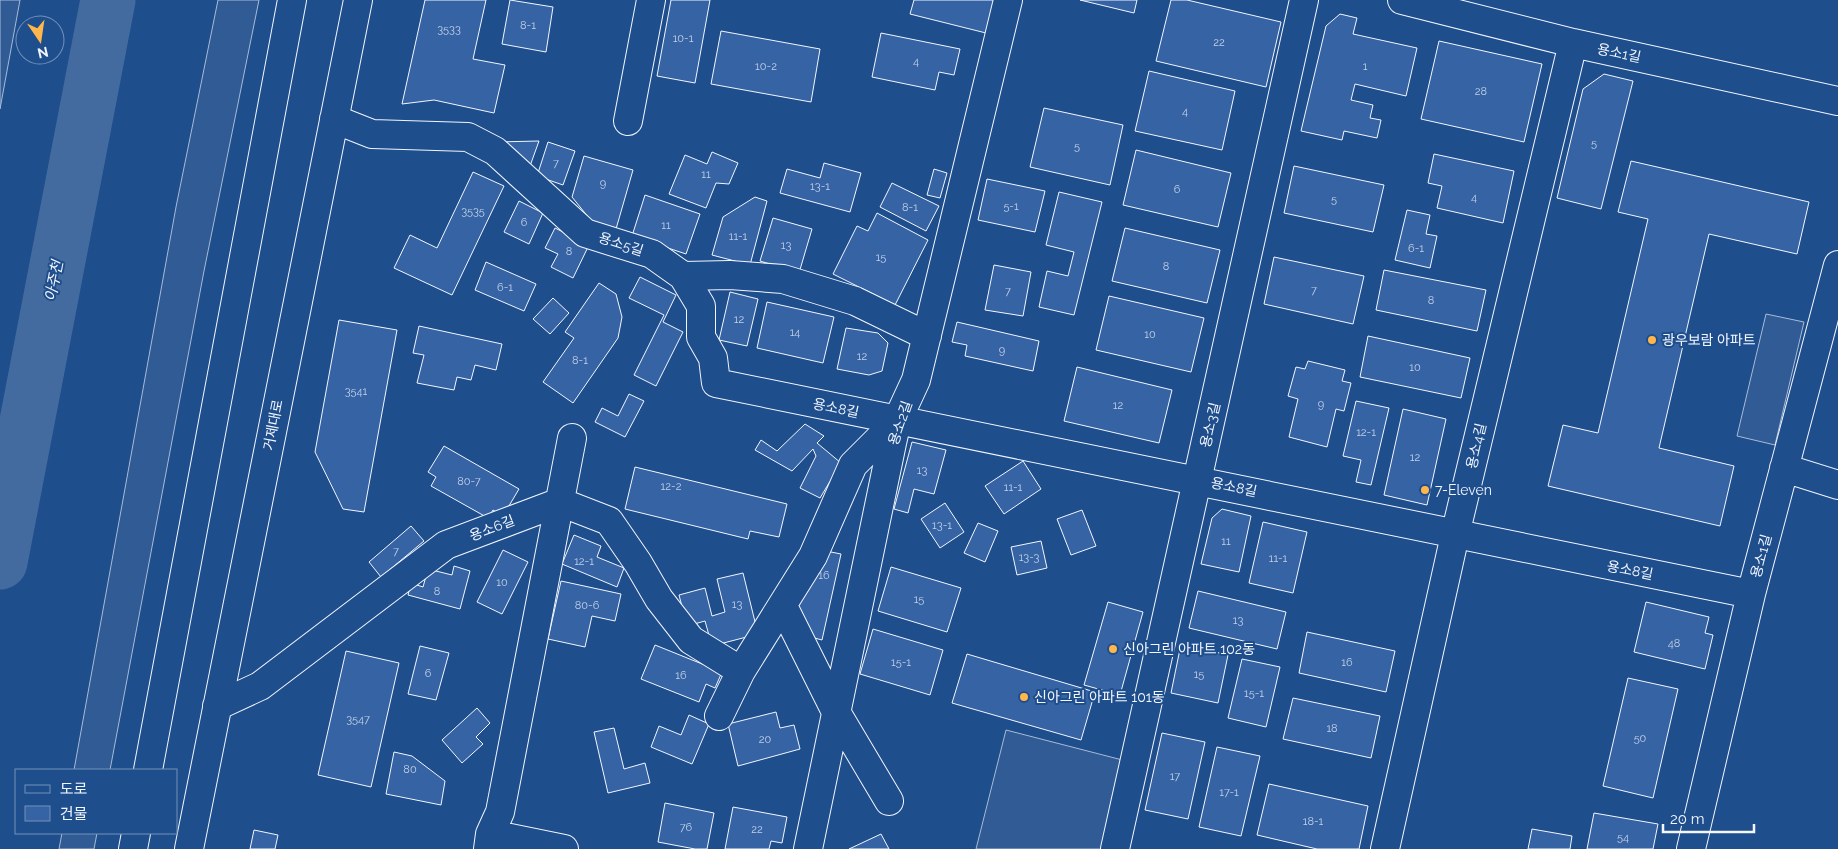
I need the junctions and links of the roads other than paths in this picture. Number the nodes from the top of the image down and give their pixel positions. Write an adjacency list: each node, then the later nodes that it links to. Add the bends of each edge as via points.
1 (292, 0): 27 (street)
2 (358, 0): 9 (street, 거제대로)
3 (651, 0): 10 (street)
4 (1008, 0): 13 (street, 용소2길)
5 (1304, 0): 17 (street, 용소3길)
6 (1402, 0): 7 (street, 용소1길)
7 (1573, 43): 8 (street, 용소1길); 20 (street, 용소4길)
8 (1838, 101)
9 (334, 119): 12 (street, 용소5길, via 372,134 468,137 495,152 585,233 652,254); 24 (street, 거제대로)
10 (628, 121)
11 (1838, 265): 16 (street, 용소1길)
12 (683, 276): 13 (street, via 783,279 855,301); 14 (street, 용소8길, via 702,306 701,337 713,358 716,382)
13 (927, 336): 14 (street, 용소2길, via 916,380)
14 (897, 421): 17 (street, 용소8길); 22 (street, via 853,464 813,556); 25 (street, 용소2길)
15 (572, 438): 19 (street)
16 (1784, 468): 18 (street); 21 (street, 용소1길)
17 (1197, 479): 20 (street, 용소8길); 35 (street, 용소3길)
18 (1838, 485)
19 (560, 502): 23 (street, via 609,521 659,599 691,640); 24 (street, 용소6길, via 446,545 260,686); 30 (street, via 500,812)
20 (1455, 535): 21 (street, 용소8길); 36 (street, 용소4길)
21 (1751, 594): 37 (street, 용소1길)
22 (783, 606): 23 (street); 25 (street)
23 (741, 671): 26 (street)
24 (217, 706): 32 (street, 거제대로)
25 (836, 712): 28 (street); 34 (street, 용소2길)
26 (719, 716)
27 (148, 769)
28 (889, 801)
29 (136, 834): 31 (street)
30 (489, 842): 33 (street)
31 (133, 849)
32 (189, 849)
33 (564, 849)
34 (808, 849)
35 (1114, 849)
36 (1385, 849)
37 (1691, 849)

